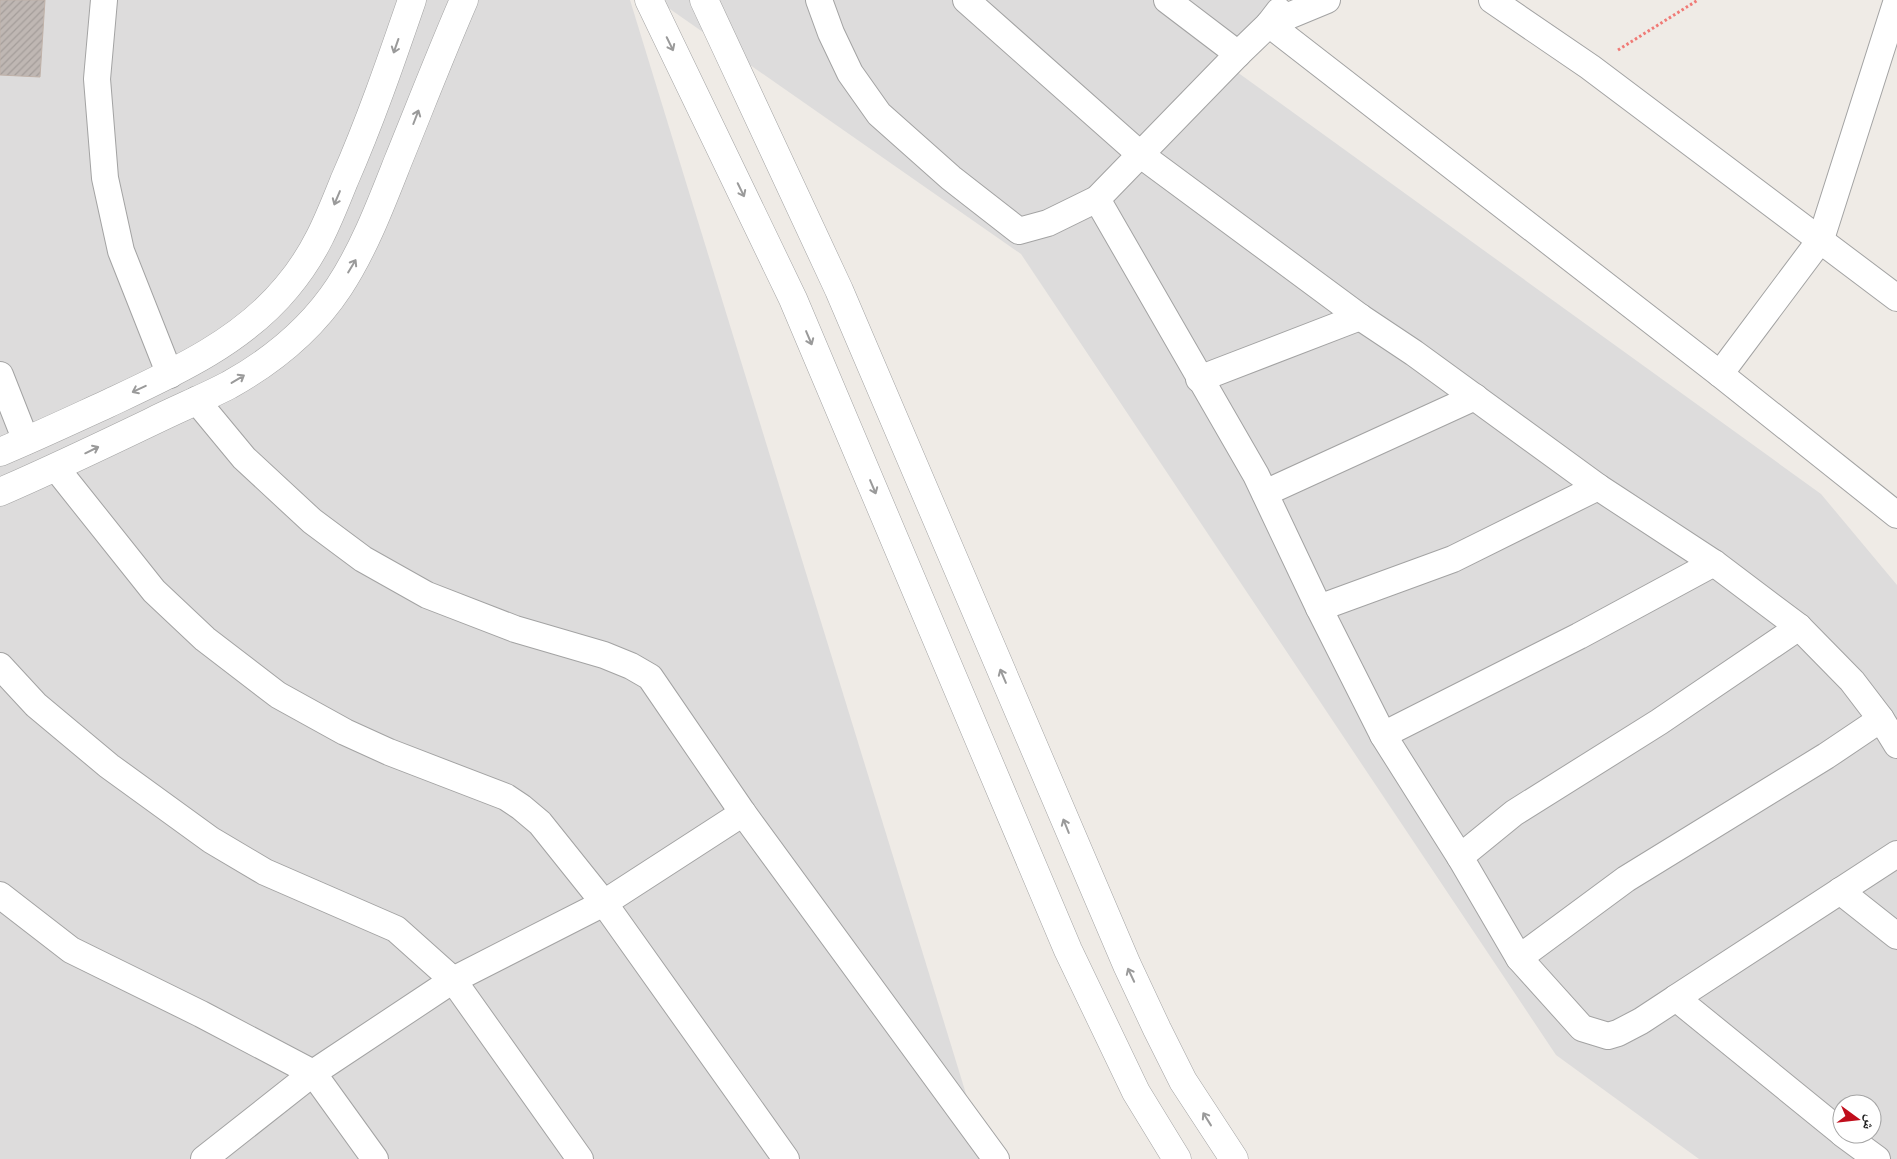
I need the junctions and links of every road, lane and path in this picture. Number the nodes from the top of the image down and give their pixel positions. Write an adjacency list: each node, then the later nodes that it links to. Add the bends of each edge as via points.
1 (104, 0): 24 (street, via 98,79 105,178 121,251)
2 (412, 0): 24 (street, one-way to 24, via 353,160 324,232 307,262 263,313)
3 (464, 0): 27 (street, one-way to 3, via 229,385 281,350 314,319 338,288 357,258 379,210)
4 (649, 0): 60 (street, one-way to 60, via 793,299 1068,950 1136,1092)
5 (704, 0): 61 (street, one-way to 5, via 1183,1081 1127,965 839,290)
6 (818, 0): 18 (street, via 850,73 879,114 951,178 1019,231 1048,223)
7 (966, 0): 17 (street)
8 (1168, 0): 15 (street)
9 (1287, 0): 14 (street)
10 (1327, 0): 14 (street)
11 (1492, 0): 16 (street)
12 (1698, 0): 16 (path)
13 (1897, 0): 19 (street)
14 (1269, 24): 15 (street); 22 (street)
15 (1238, 54): 17 (street)
16 (1590, 67): 19 (street)
17 (1141, 155): 18 (street); 21 (street)
18 (1097, 199): 25 (street)
19 (1821, 239): 20 (street); 22 (street)
20 (1897, 298)
21 (1360, 317): 25 (street); 26 (street)
22 (1720, 374): 34 (street)
23 (0, 375): 28 (street)
24 (170, 375): 28 (street, one-way to 28)
25 (1199, 379): 33 (street)
26 (1476, 396): 31 (street); 33 (street)
27 (196, 400): 30 (street, one-way to 27); 42 (street, via 244,458 312,521 363,559 426,595 516,630 604,655 650,677)
28 (26, 441): 29 (street)
29 (0, 452)
30 (56, 468): 32 (street); 47 (street, via 154,591 205,639 278,695 344,732 506,797 540,823)
31 (1598, 487): 35 (street); 36 (street, via 1453,559)
32 (0, 492)
33 (1265, 493): 36 (street)
34 (1897, 515)
35 (1714, 563): 37 (street); 40 (street)
36 (1319, 608): 40 (street)
37 (1799, 628): 39 (street, via 1852,681); 44 (street, via 1660,722 1514,813)
38 (0, 666): 50 (street, via 36,705 109,766 211,840 265,872 396,929)
39 (1881, 719): 41 (street); 49 (street, via 1626,879)
40 (1383, 735): 44 (street)
41 (1897, 745)
42 (743, 813): 47 (street); 59 (street)
43 (1897, 854): 45 (street)
44 (1460, 857): 49 (street)
45 (1840, 891): 48 (street); 51 (street)
46 (0, 895): 52 (street, via 71,950)
47 (604, 903): 50 (street); 58 (street)
48 (1897, 936)
49 (1519, 958): 51 (street, via 1582,1028 1608,1036 1641,1021)
50 (454, 980): 52 (street); 57 (street)
51 (1676, 998): 53 (street)
52 (313, 1073): 55 (street); 56 (street)
53 (1832, 1125)
54 (1857, 1144): 62 (street)
55 (204, 1159)
56 (375, 1159)
57 (580, 1159)
58 (786, 1159)
59 (996, 1159)
60 (1177, 1159)
61 (1234, 1159)
62 (1877, 1159)

